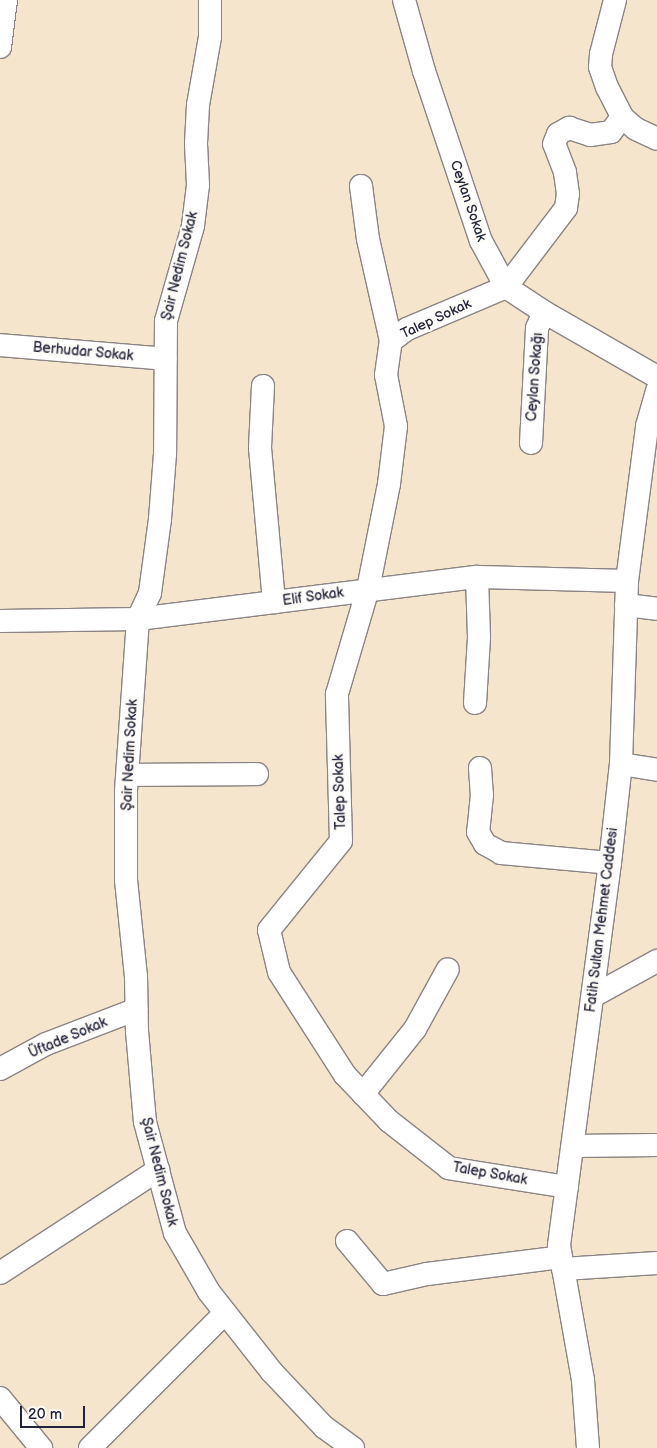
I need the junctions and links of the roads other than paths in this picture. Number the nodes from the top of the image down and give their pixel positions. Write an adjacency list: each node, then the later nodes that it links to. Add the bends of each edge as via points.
1 (6, 0): 5 (street)
2 (210, 0): 13 (street, Şair Nedim Sokak, via 210,37 198,105 198,185 193,226 166,321)
3 (404, 0): 9 (street, Ceylan Sokak, via 481,242)
4 (615, 0): 6 (street, via 600,67)
5 (0, 47)
6 (622, 117): 7 (street, via 636,129); 9 (street, via 612,132 590,135 569,128 558,134 554,144 565,172 566,208)
7 (657, 139)
8 (361, 186): 11 (street, via 368,239)
9 (506, 286): 10 (street, Ceylan Sokak); 11 (street, Talep Sokak, via 407,330)
10 (544, 312): 14 (street, Ceylan Sokak); 17 (street, Ceylan Sokağı, via 537,328)
11 (391, 341): 20 (street, Talep Sokak, via 386,375 396,426 394,451)
12 (0, 345): 13 (street, Berhudar Sokak)
13 (165, 359): 24 (street, Şair Nedim Sokak, via 165,454 160,519 150,594)
14 (657, 377)
15 (263, 386): 21 (street, via 260,448)
16 (657, 390): 19 (street, Fatih Sultan Mehmet Caddesi, via 647,426)
17 (531, 443)
18 (477, 577): 19 (street, Elif Sokak); 20 (street, Elif Sokak); 26 (street, via 479,637)
19 (627, 581): 22 (street, Fatih Sultan Mehmet Caddesi)
20 (368, 589): 21 (street, Elif Sokak); 38 (street, Talep Sokak, via 337,694 341,841 269,930 279,972 345,1074)
21 (274, 602): 24 (street, Elif Sokak)
22 (626, 605): 23 (street); 27 (street, Fatih Sultan Mehmet Caddesi)
23 (657, 609)
24 (138, 619): 25 (street, Elif Sokak); 31 (street, Şair Nedim Sokak)
25 (0, 622)
26 (475, 703)
27 (621, 764): 29 (street); 32 (street, Fatih Sultan Mehmet Caddesi)
28 (480, 768): 32 (street, via 482,795 478,832 492,848 501,852)
29 (657, 770)
30 (257, 774): 31 (street)
31 (128, 775): 36 (street, Şair Nedim Sokak, via 126,880)
32 (610, 863): 35 (street, Fatih Sultan Mehmet Caddesi)
33 (657, 960): 35 (street)
34 (448, 969): 38 (street, via 415,1029)
35 (593, 996): 40 (street, Fatih Sultan Mehmet Caddesi)
36 (137, 1009): 37 (street, Üftade Sokak, via 46,1044); 41 (street, Şair Nedim Sokak, via 145,1122)
37 (0, 1069)
38 (363, 1094): 42 (street, Talep Sokak, via 389,1121 449,1168)
39 (657, 1145): 40 (street)
40 (573, 1146): 42 (street, Fatih Sultan Mehmet Caddesi)
41 (158, 1170): 46 (street); 47 (street, Şair Nedim Sokak, via 175,1233 208,1292)
42 (567, 1187): 44 (street, Fatih Sultan Mehmet Caddesi, via 559,1245)
43 (347, 1241): 44 (street, via 383,1284 427,1274)
44 (562, 1263): 45 (street); 52 (street, Fatih Sultan Mehmet Caddesi, via 583,1380)
45 (657, 1263)
46 (0, 1273)
47 (225, 1313): 50 (street); 51 (street, Şair Nedim Sokak, via 272,1372 324,1427)
48 (0, 1398): 49 (street)
49 (41, 1448)
50 (90, 1448)
51 (353, 1448)
52 (588, 1448)

